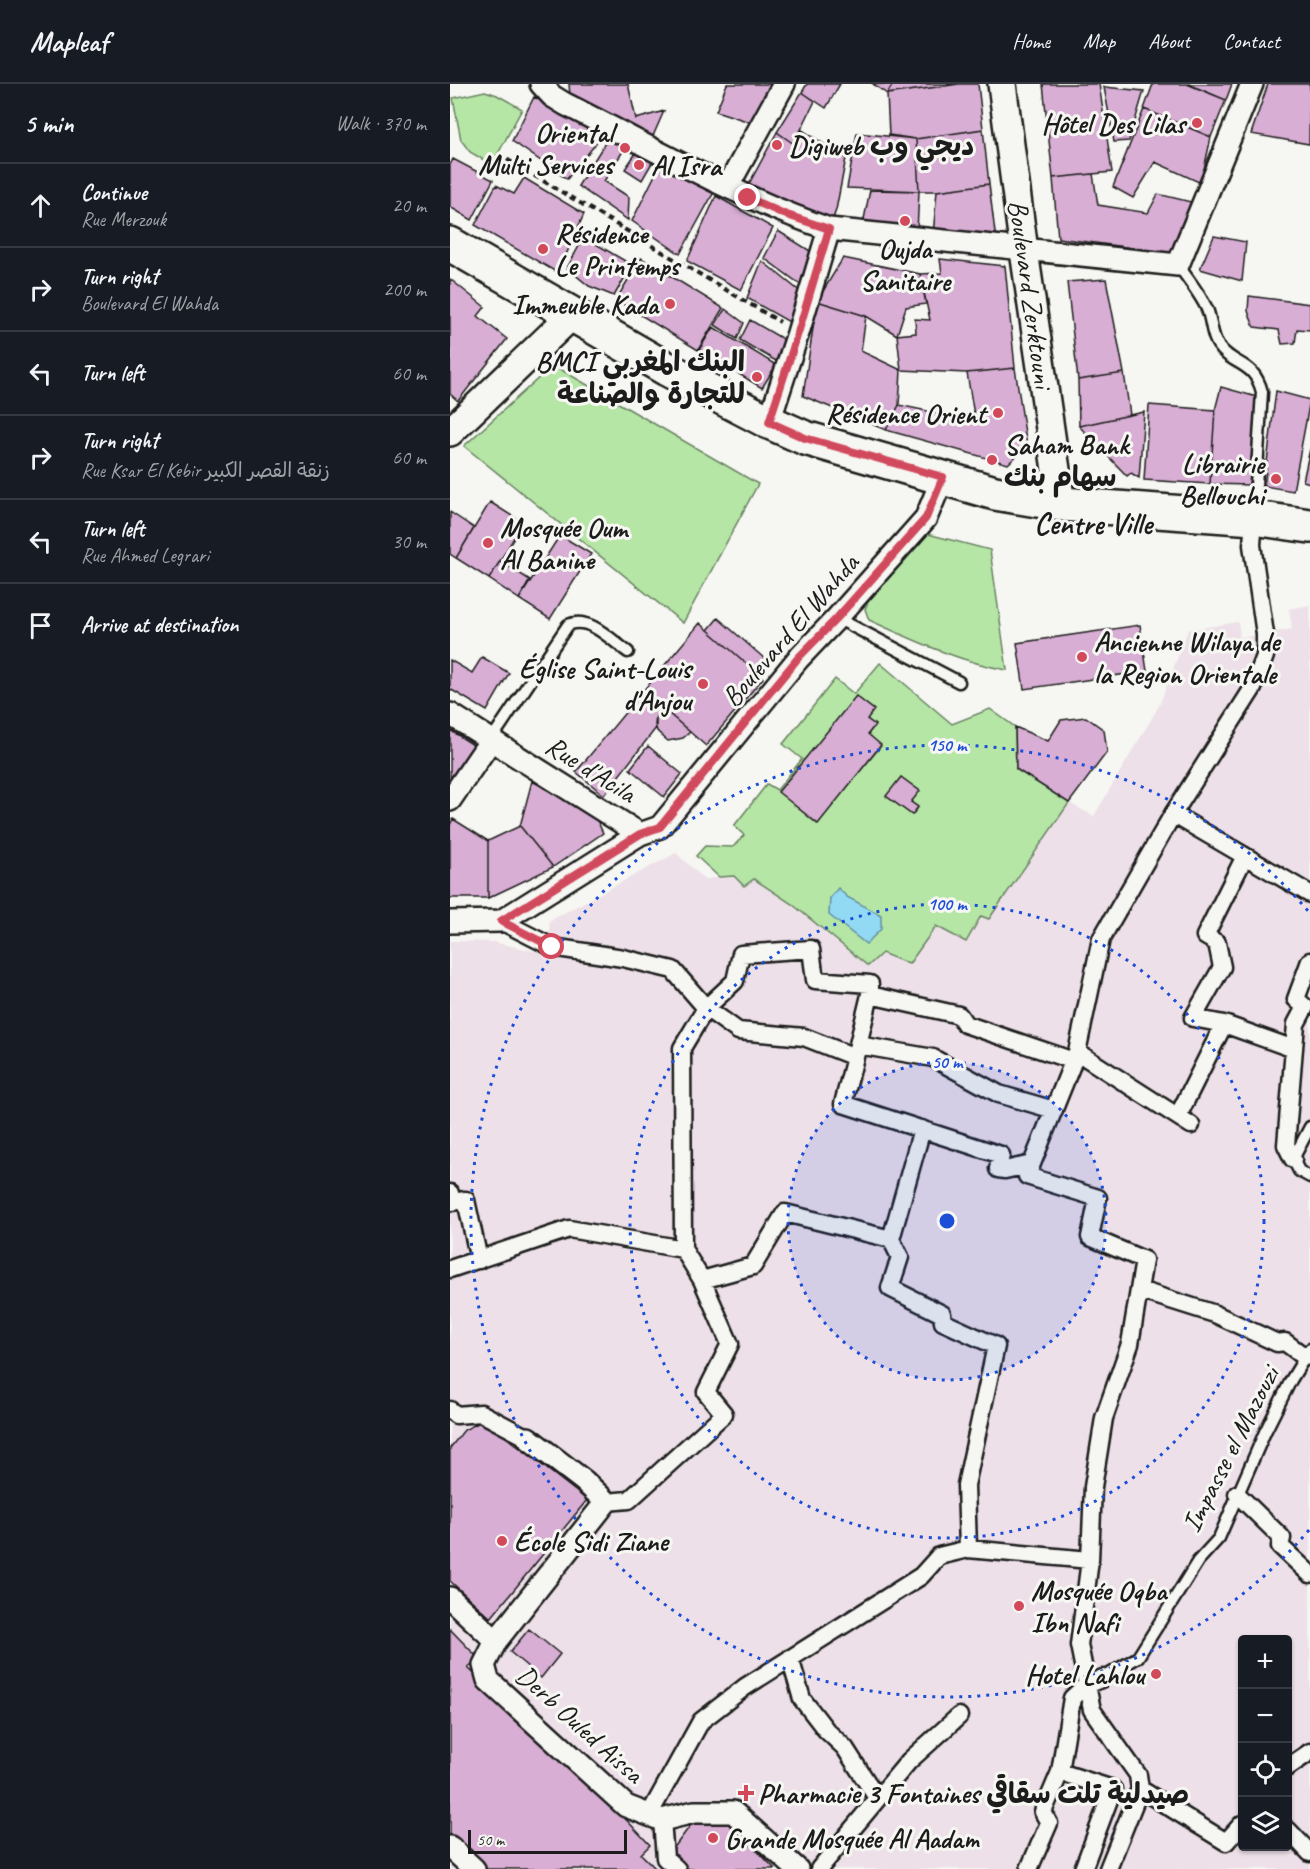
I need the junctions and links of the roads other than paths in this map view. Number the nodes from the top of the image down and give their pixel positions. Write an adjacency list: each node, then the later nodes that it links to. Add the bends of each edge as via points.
1 (541, 84): 5 (street, via 565,104)
2 (784, 84): 5 (street)
3 (1002, 84): 8 (street, Boulevard Zerktouni)
4 (1252, 84): 9 (street)
5 (728, 186): 6 (street, via 784,214)
6 (829, 229): 8 (street); 11 (street)
7 (450, 244): 10 (main road)
8 (1024, 251): 9 (street); 14 (street, Boulevard Zerktouni)
9 (1178, 265): 15 (lane, via 1205,305 1219,346 1259,379 1262,392)
10 (573, 314): 11 (main road); 12 (street)
11 (769, 422): 13 (main road, via 805,438)
12 (450, 432)
13 (943, 477): 14 (main road, via 995,493); 17 (street, Boulevard El Wahda, via 926,518)
14 (1061, 504): 15 (main road)
15 (1254, 518): 16 (main road); 23 (street, via 1252,544 1266,634 1265,656 1253,688)
16 (1310, 526)
17 (837, 618): 19 (lane); 24 (street, Boulevard El Wahda, via 798,658 660,827)
18 (628, 652): 21 (lane, via 587,622 568,625)
19 (959, 682)
20 (450, 714): 21 (street, Rue d'Acila)
21 (491, 740): 22 (street); 24 (street, Rue d'Acila)
22 (450, 800)
23 (1173, 814): 25 (street); 35 (street, via 1101,939)
24 (640, 834): 27 (street, Boulevard El Wahda)
25 (1245, 856): 26 (street); 32 (street, via 1205,936 1216,943 1222,967 1193,1018)
26 (1310, 894)
27 (501, 921): 28 (street); 31 (street, via 552,947 673,970)
28 (450, 922)
29 (1310, 961): 33 (street, via 1296,999 1305,1007 1296,1024)
30 (870, 994): 31 (street, via 870,984 815,980 811,949 741,954 735,981); 34 (street); 35 (street, via 959,1016 965,1024)
31 (706, 1008): 34 (street, via 738,1031 804,1036); 44 (street, via 682,1048)
32 (1224, 1024): 33 (street); 35 (street, via 1184,1121)
33 (1294, 1049): 39 (street, via 1286,1145)
34 (857, 1051): 36 (street, via 933,1058 999,1094); 38 (street, via 843,1104)
35 (1076, 1056): 36 (street)
36 (1054, 1110): 40 (street)
37 (1310, 1127): 39 (lane)
38 (922, 1129): 40 (street, via 1000,1155 998,1169); 43 (street)
39 (1293, 1159): 41 (lane, via 1299,1171)
40 (1032, 1164): 48 (street, via 1027,1176 1098,1198 1090,1237 1143,1260)
41 (1310, 1177)
42 (450, 1193): 45 (street, via 451,1202 466,1200)
43 (891, 1239): 47 (street, via 785,1213 753,1266); 54 (street, via 900,1257 890,1288 942,1314 943,1322 996,1347 966,1485)
44 (683, 1249): 45 (street, via 569,1229); 47 (street)
45 (479, 1260): 46 (street)
46 (450, 1269)
47 (702, 1280): 53 (street, via 730,1344 706,1392 724,1414 629,1500)
48 (1139, 1290): 49 (street, via 1215,1314); 55 (street, via 1130,1344 1104,1418 1093,1486)
49 (1307, 1353): 52 (lane, Impasse el Mazouzi)
50 (450, 1410): 51 (street, via 456,1415 481,1413)
51 (528, 1438): 53 (street)
52 (1237, 1494): 56 (street, via 1282,1538 1280,1546); 60 (lane, Impasse el Mazouzi, via 1218,1538 1198,1561 1138,1657)
53 (606, 1502): 58 (street, Derb Ouled Aissa)
54 (968, 1549): 55 (street); 59 (street, via 939,1556 921,1576)
55 (1090, 1560): 61 (street, via 1079,1645)
56 (1310, 1574)
57 (450, 1598): 58 (street)
58 (496, 1641): 68 (street, Derb Ouled Aissa, via 484,1665 488,1680 626,1806)
59 (790, 1658): 67 (street, via 802,1699 845,1748); 68 (street, via 701,1721)
60 (1103, 1678): 61 (street)
61 (1086, 1685): 65 (street, via 1072,1698); 66 (street, via 1092,1710 1138,1775)
62 (959, 1716): 67 (street, via 909,1761)
63 (1310, 1752): 64 (street)
64 (1292, 1764)
65 (1060, 1772): 73 (street, via 1113,1789); 79 (street, via 1043,1812 1049,1823)
66 (1140, 1789): 69 (street, via 1226,1842); 80 (street)
67 (877, 1798): 78 (street)
68 (655, 1818): 76 (street, via 664,1858); 77 (street, via 733,1812)
69 (1238, 1828)
70 (1292, 1835): 72 (street)
71 (450, 1847): 75 (street)
72 (1310, 1853)
73 (1085, 1864): 80 (street)
74 (1310, 1864): 81 (street)
75 (474, 1869)
76 (677, 1869)
77 (797, 1869)
78 (819, 1869)
79 (1029, 1869)
80 (1108, 1869)
81 (1307, 1869)

